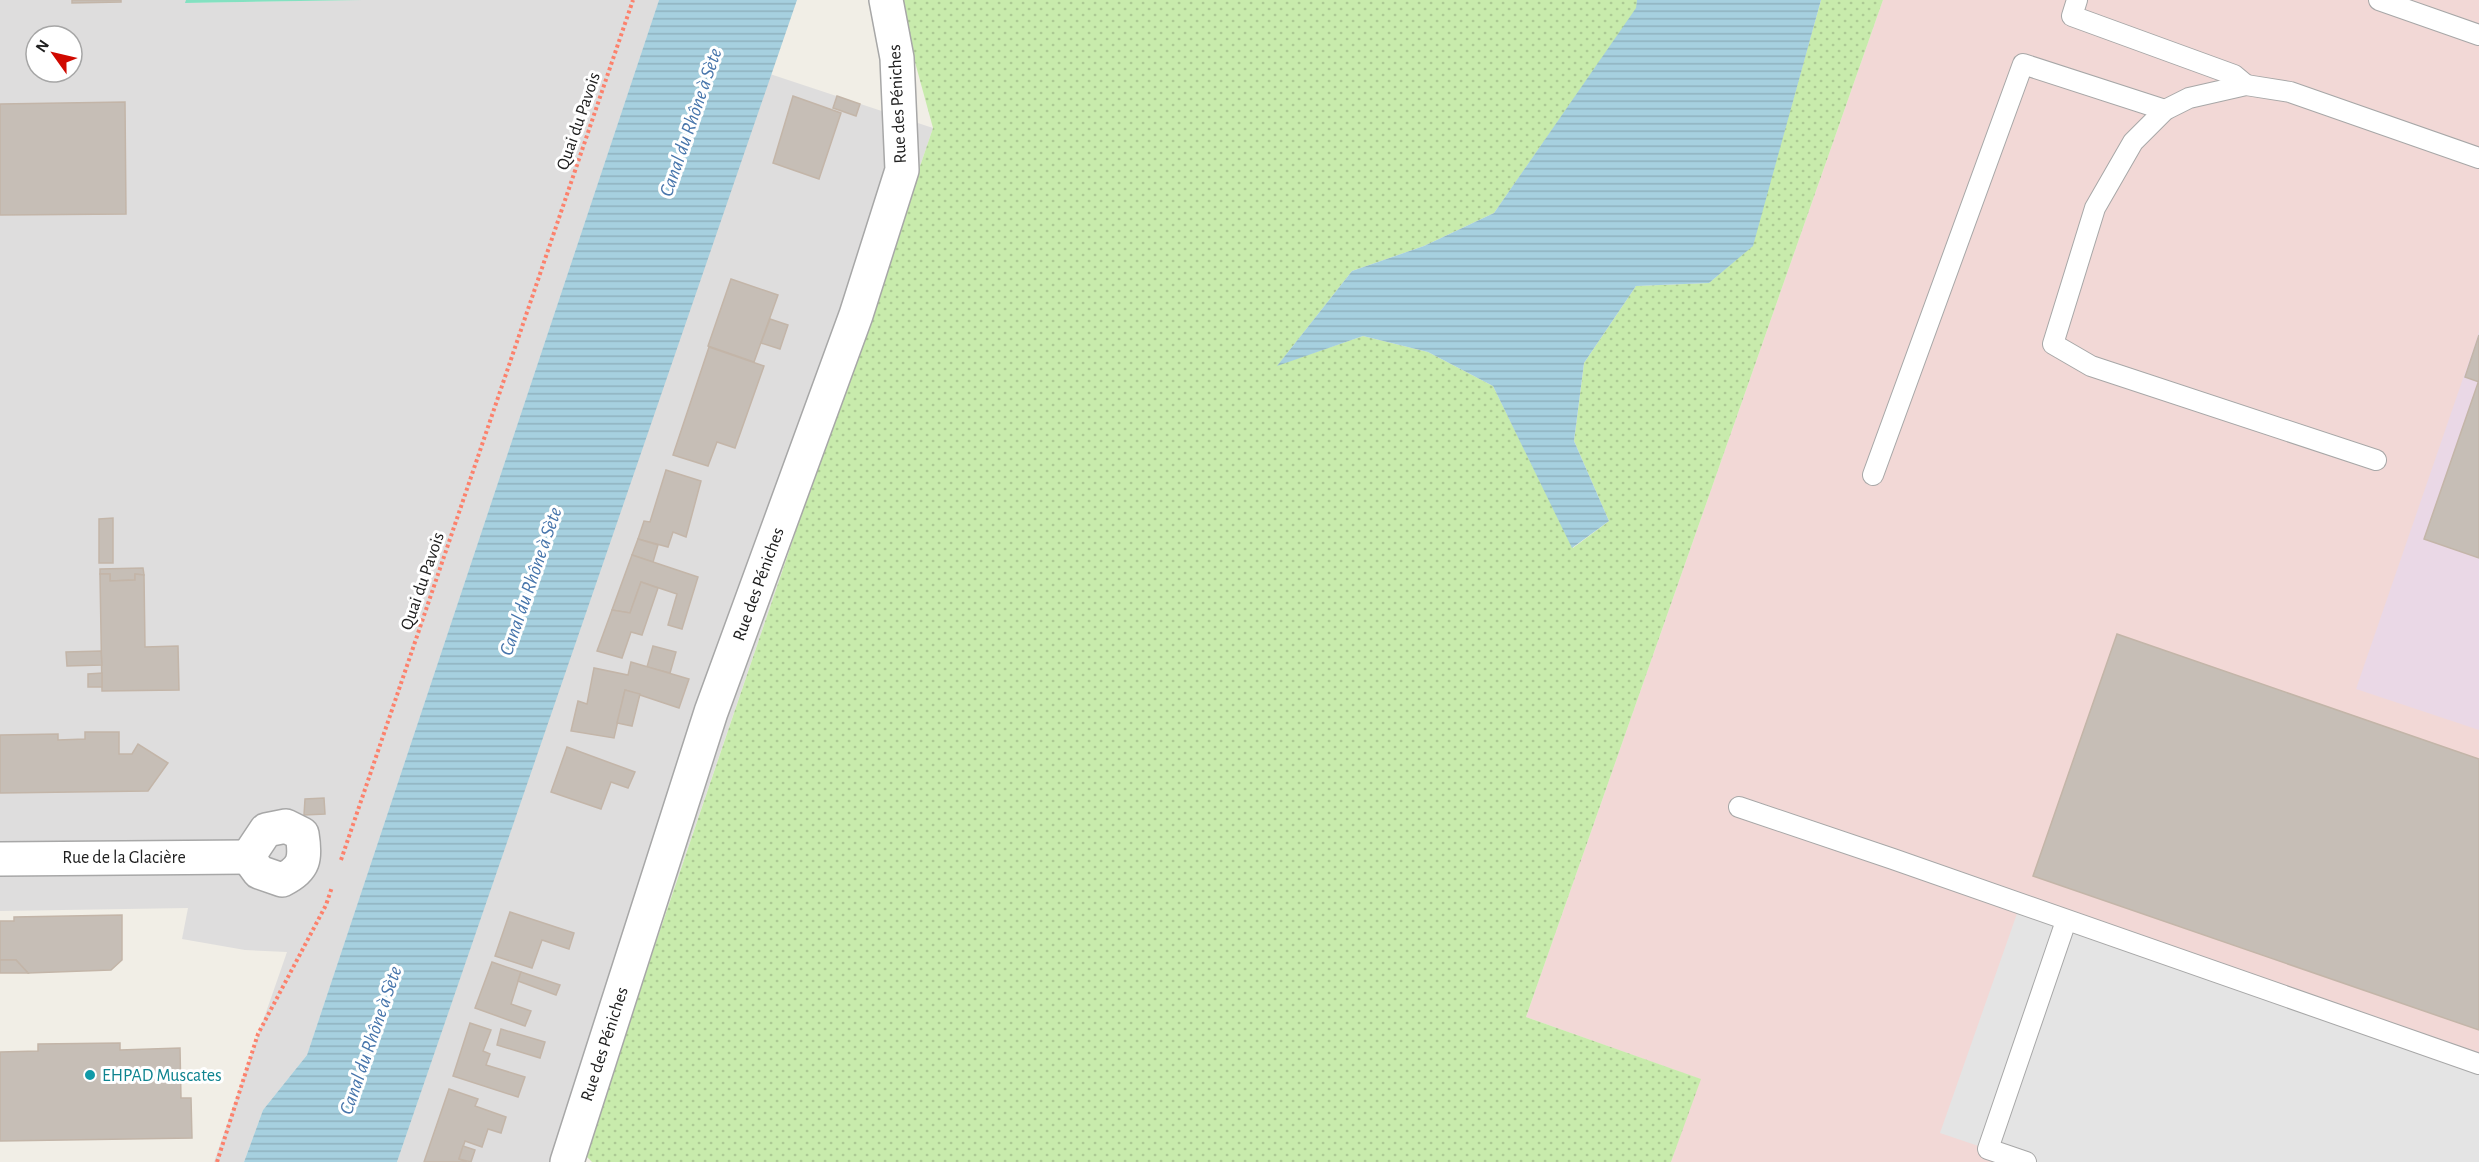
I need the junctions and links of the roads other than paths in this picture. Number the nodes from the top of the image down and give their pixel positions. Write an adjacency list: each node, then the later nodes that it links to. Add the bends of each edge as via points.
1 (886, 0): 15 (street, Rue des Péniches, via 897,58 902,170 856,315 711,712)
2 (2077, 0): 5 (lane, via 2072,16 2234,75)
3 (2379, 0): 4 (lane)
4 (2479, 35)
5 (2246, 85): 6 (lane, via 2189,98); 7 (lane, via 2290,92)
6 (2164, 110): 8 (lane, via 2133,142 2095,208 2053,344 2091,366); 9 (lane, via 2023,64)
7 (2479, 158)
8 (2376, 460)
9 (1873, 475)
10 (1739, 807): 13 (lane)
11 (248, 857): 12 (street, Rue de la Glacière)
12 (0, 859)
13 (2066, 921): 14 (lane); 16 (lane, via 1988,1149)
14 (2479, 1064)
15 (567, 1162)
16 (2026, 1162)

